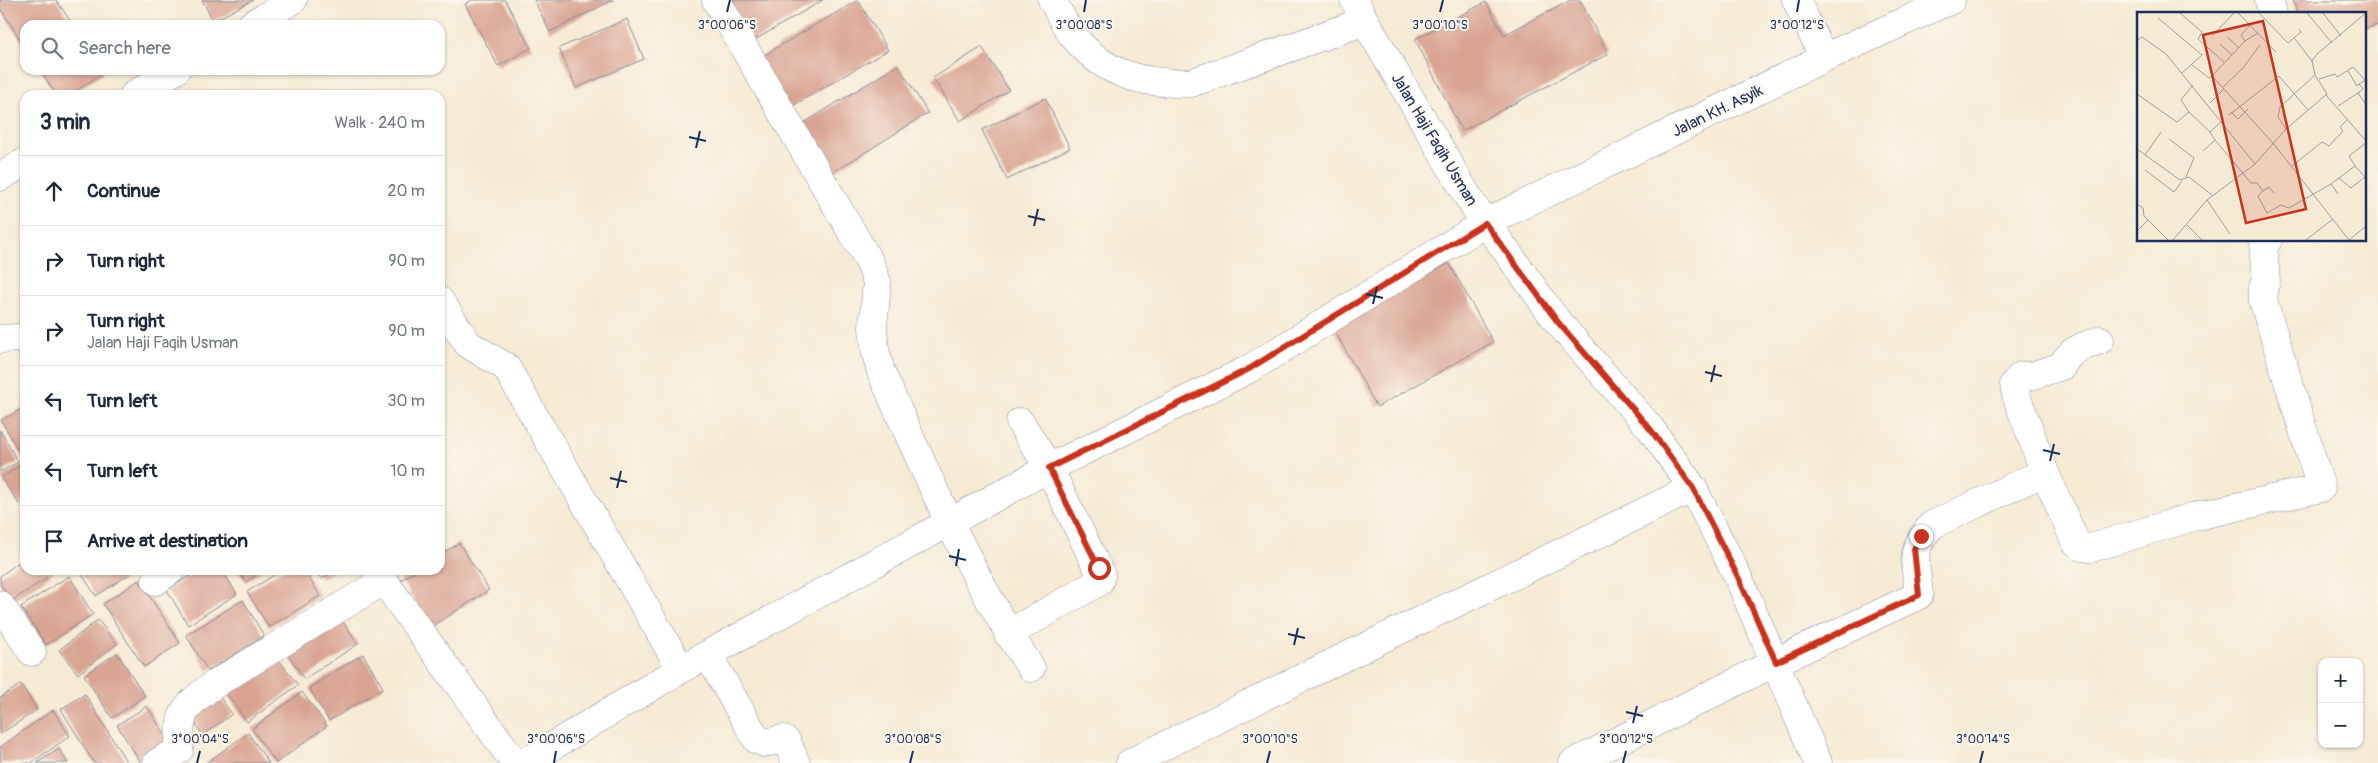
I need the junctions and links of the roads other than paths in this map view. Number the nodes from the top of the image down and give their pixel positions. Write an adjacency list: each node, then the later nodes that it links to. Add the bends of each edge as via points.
1 (293, 0): 7 (street)
2 (716, 0): 21 (street, via 870,262 877,282 874,350)
3 (1052, 0): 6 (street, Jalan Haji Faqih Usman, via 1073,36 1094,58 1120,74 1160,84 1191,83)
4 (1796, 0): 8 (street)
5 (1951, 0): 8 (street, Jalan KH. Asyik)
6 (1360, 10): 11 (street, Jalan Haji Faqih Usman)
7 (259, 20)
8 (1824, 58): 11 (street, Jalan KH. Asyik)
9 (168, 75): 10 (street)
10 (142, 90)
11 (1485, 223): 18 (street, Jalan KH. Asyik, via 1249,369); 20 (street, Jalan Haji Faqih Usman, via 1557,321 1651,430)
12 (2266, 241): 19 (street, via 2263,300 2321,488 2196,516 2091,548 2082,547 2075,541)
13 (445, 309): 29 (street, via 468,344 506,367)
14 (20, 338): 15 (street)
15 (0, 339)
16 (2100, 340): 19 (street, via 2075,350 2066,357 2062,366 2021,376 2014,384)
17 (1020, 422): 18 (street)
18 (1049, 468): 21 (street, Jalan KH. Asyik); 24 (street, via 1101,575 1099,582)
19 (2045, 473): 27 (street, via 1932,524 1914,549 1919,595)
20 (1690, 484): 27 (street, Jalan Haji Faqih Usman, via 1739,579); 34 (street, via 1492,587 1294,680)
21 (949, 523): 24 (street); 26 (street, Jalan KH. Asyik)
22 (379, 576): 30 (street, via 191,701 182,715); 31 (street)
23 (0, 605): 25 (street)
24 (1008, 634): 28 (street)
25 (32, 652)
26 (708, 655): 29 (street, Jalan KH. Asyik); 33 (street, via 758,740 764,743 783,739)
27 (1776, 662): 35 (street); 36 (street, Jalan Haji Faqih Usman)
28 (1031, 668)
29 (681, 670): 32 (street, Jalan KH. Asyik)
30 (174, 759)
31 (515, 763)
32 (524, 763)
33 (796, 763)
34 (1130, 763)
35 (1573, 763)
36 (1818, 763)

